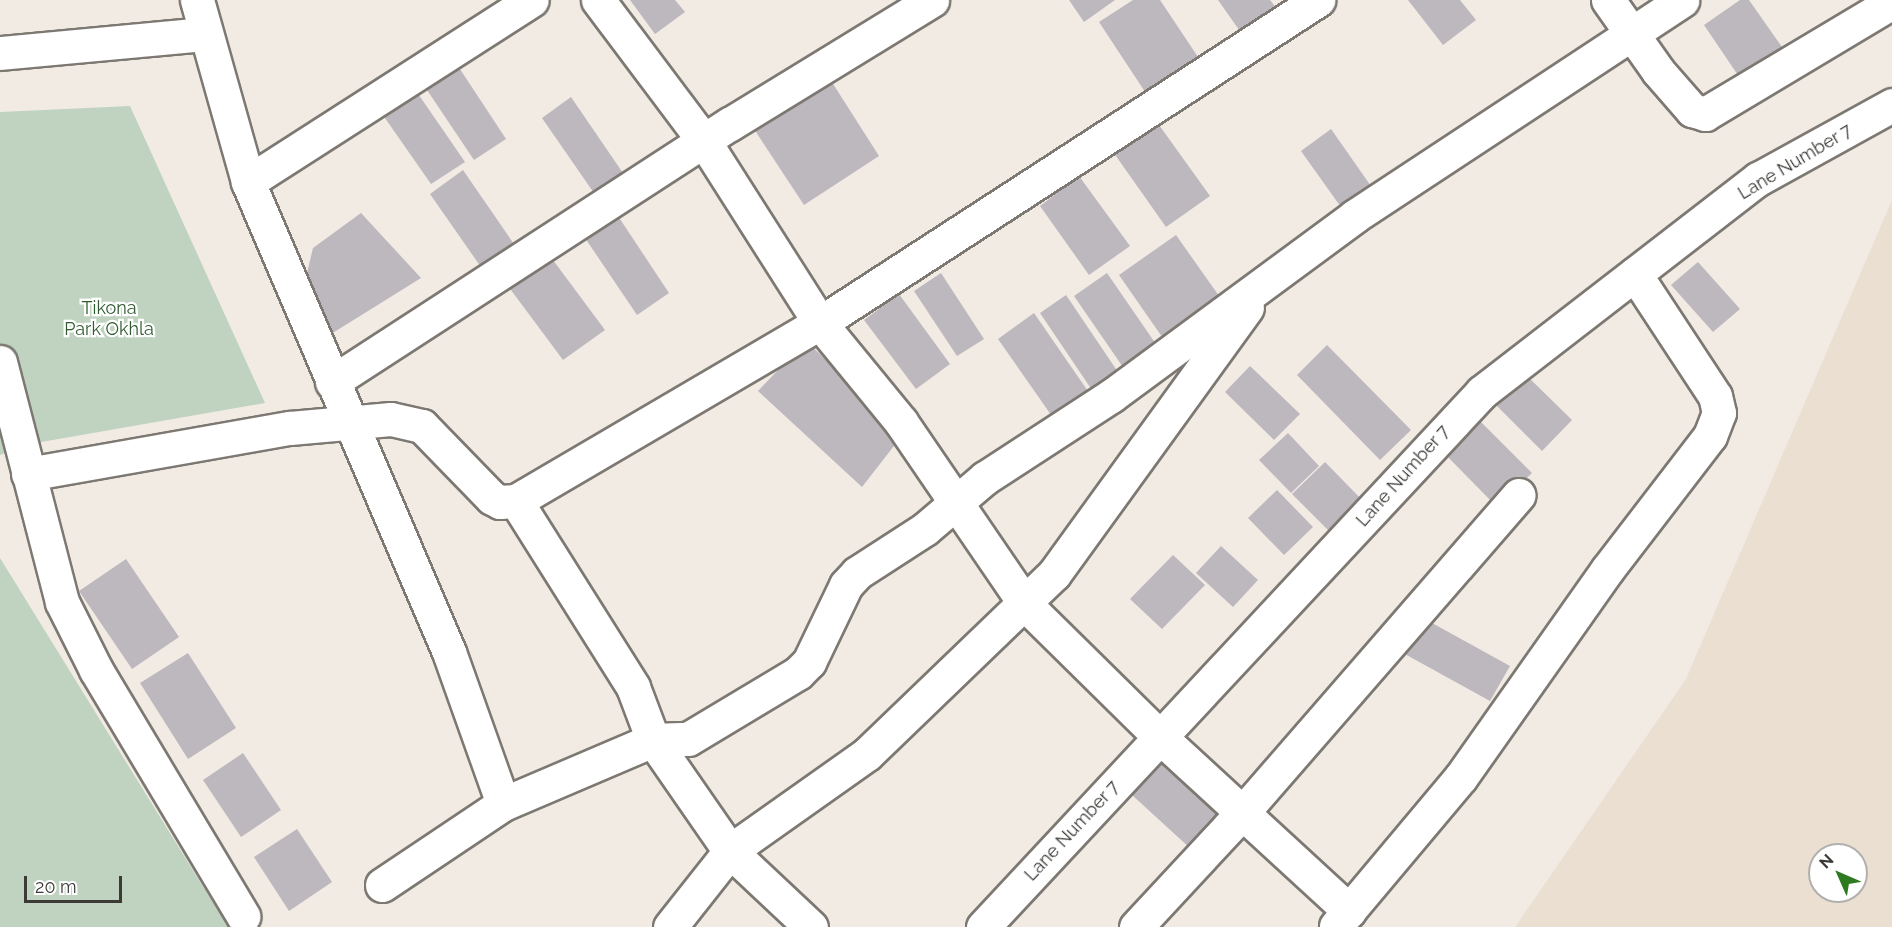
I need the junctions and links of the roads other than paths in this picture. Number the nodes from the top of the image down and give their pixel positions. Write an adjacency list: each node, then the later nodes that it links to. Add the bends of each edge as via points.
1 (197, 0): 9 (street)
2 (532, 0): 14 (street)
3 (598, 0): 13 (street)
4 (932, 0): 13 (street)
5 (1318, 0): 17 (street)
6 (1608, 0): 10 (street)
7 (1682, 0): 10 (street)
8 (1892, 2): 10 (street, via 1705,114 1692,110)
9 (204, 34): 11 (street); 14 (street)
10 (1631, 35): 16 (street, via 1500,117)
11 (0, 53)
12 (1892, 105): 15 (street, Lane Number 7, via 1758,179)
13 (704, 141): 17 (street); 19 (street)
14 (248, 182): 19 (street)
15 (1635, 274): 26 (street, Lane Number 7, via 1499,378 1459,415); 33 (street, via 1715,396 1719,413 1714,426 1461,777)
16 (1265, 281): 24 (street, via 1111,396 985,478); 25 (street, via 1054,574)
17 (820, 323): 23 (street); 24 (street, via 901,422)
18 (0, 362): 21 (street)
19 (332, 382): 20 (street)
20 (349, 420): 21 (street); 23 (street, via 391,419 422,426 492,498); 28 (street, via 449,652)
21 (27, 474): 32 (street, via 62,602 96,669)
22 (1519, 495): 29 (street)
23 (516, 501): 27 (street, via 633,687)
24 (956, 503): 25 (street); 27 (street, via 846,585 809,662 798,673 688,739)
25 (1025, 604): 26 (street); 30 (street, via 867,754)
26 (1160, 737): 29 (street); 36 (street, Lane Number 7)
27 (653, 740): 28 (street); 30 (street)
28 (503, 804): 31 (street)
29 (1243, 812): 33 (street); 37 (street)
30 (730, 851): 34 (street); 35 (street)
31 (382, 885)
32 (243, 916)
33 (1342, 919)
34 (670, 927)
35 (811, 927)
36 (983, 927)
37 (1136, 927)

